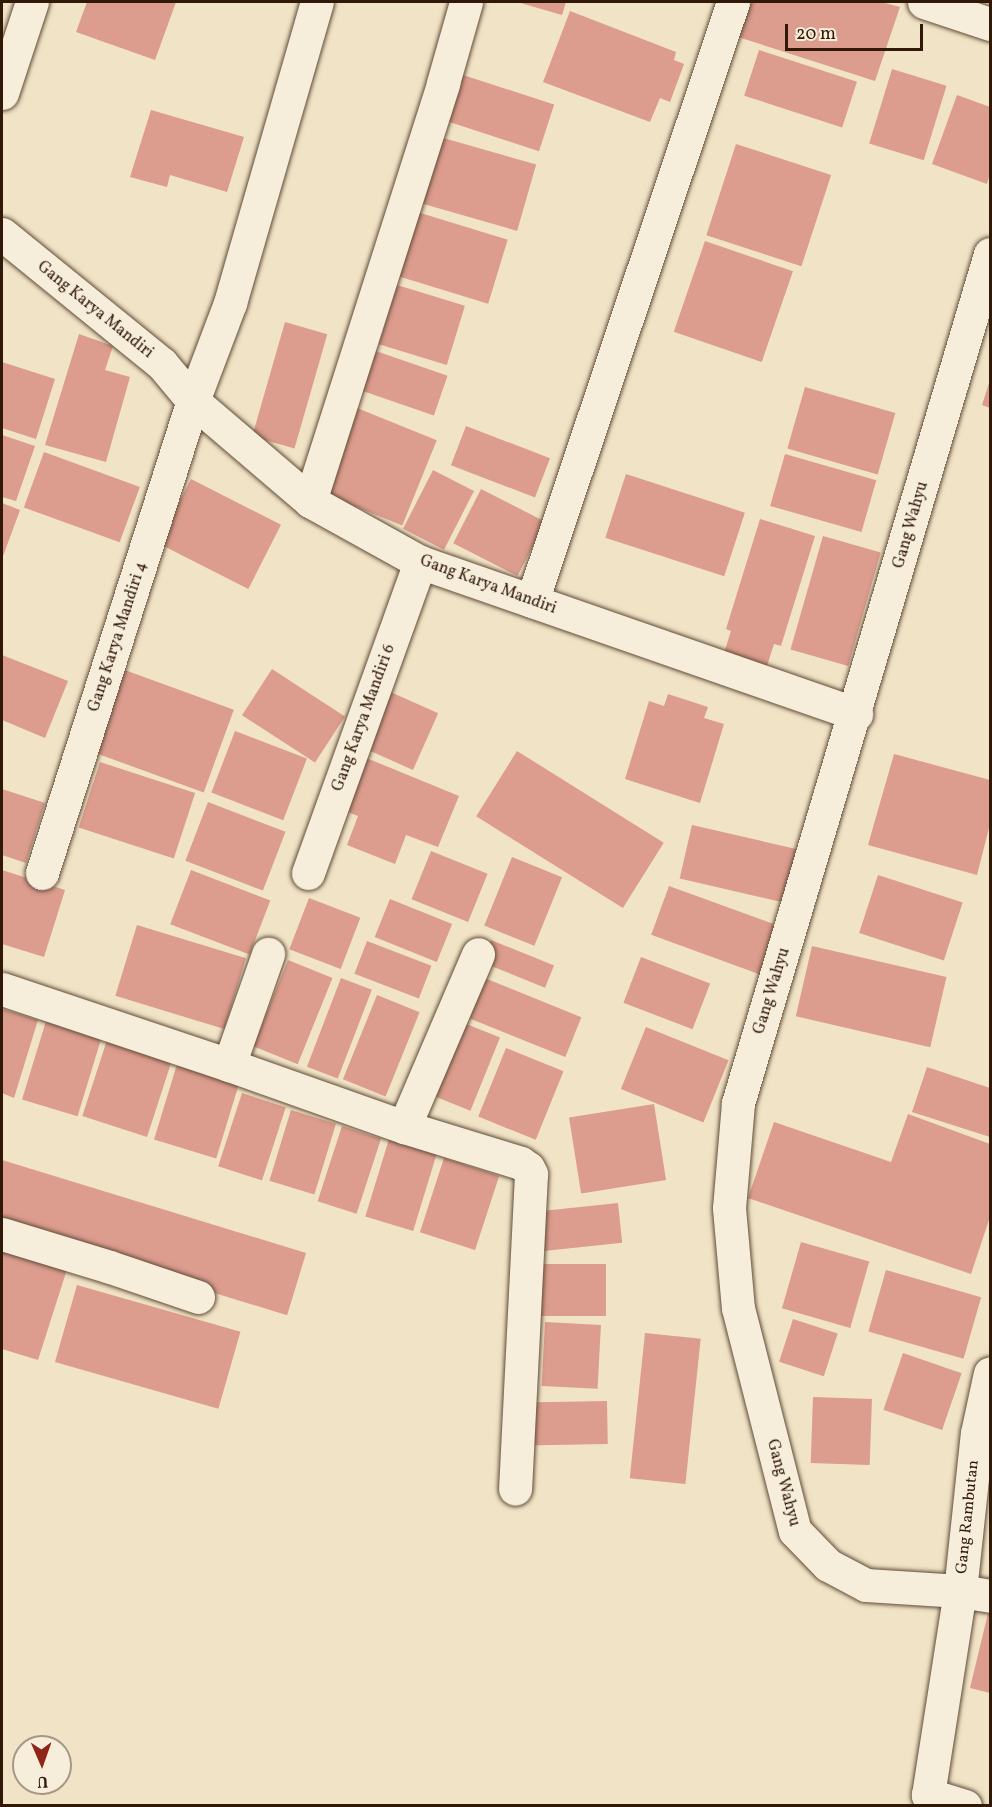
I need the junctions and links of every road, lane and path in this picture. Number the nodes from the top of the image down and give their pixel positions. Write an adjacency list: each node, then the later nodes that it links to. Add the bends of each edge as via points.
1 (32, 2): 7 (street)
2 (317, 2): 10 (street, Gang Karya Mandiri 4, via 230,303)
3 (466, 2): 11 (street)
4 (733, 2): 13 (street)
5 (924, 2): 6 (street)
6 (990, 24)
7 (2, 93)
8 (2, 234): 10 (street, Gang Karya Mandiri, via 162,364)
9 (990, 254): 14 (street, Gang Wahyu)
10 (193, 401): 11 (street, Gang Karya Mandiri); 15 (street, Gang Karya Mandiri 4)
11 (310, 501): 12 (street, Gang Karya Mandiri)
12 (420, 562): 13 (street, Gang Karya Mandiri); 16 (street, Gang Karya Mandiri 6)
13 (532, 601): 14 (street, Gang Karya Mandiri)
14 (855, 714): 26 (street, Gang Wahyu, via 738,1103 729,1208 738,1308 795,1531 828,1565 866,1585)
15 (42, 873)
16 (308, 873)
17 (268, 954): 20 (street)
18 (478, 954): 21 (street)
19 (2, 989): 20 (street)
20 (230, 1065): 21 (street)
21 (404, 1127): 25 (street, via 521,1163 531,1174)
22 (2, 1234): 23 (street)
23 (198, 1297)
24 (990, 1373): 26 (street, Gang Rambutan, via 977,1433)
25 (515, 1489)
26 (975, 1593): 27 (street, Gang Rambutan)
27 (928, 1800): 28 (street)
28 (965, 1806)

